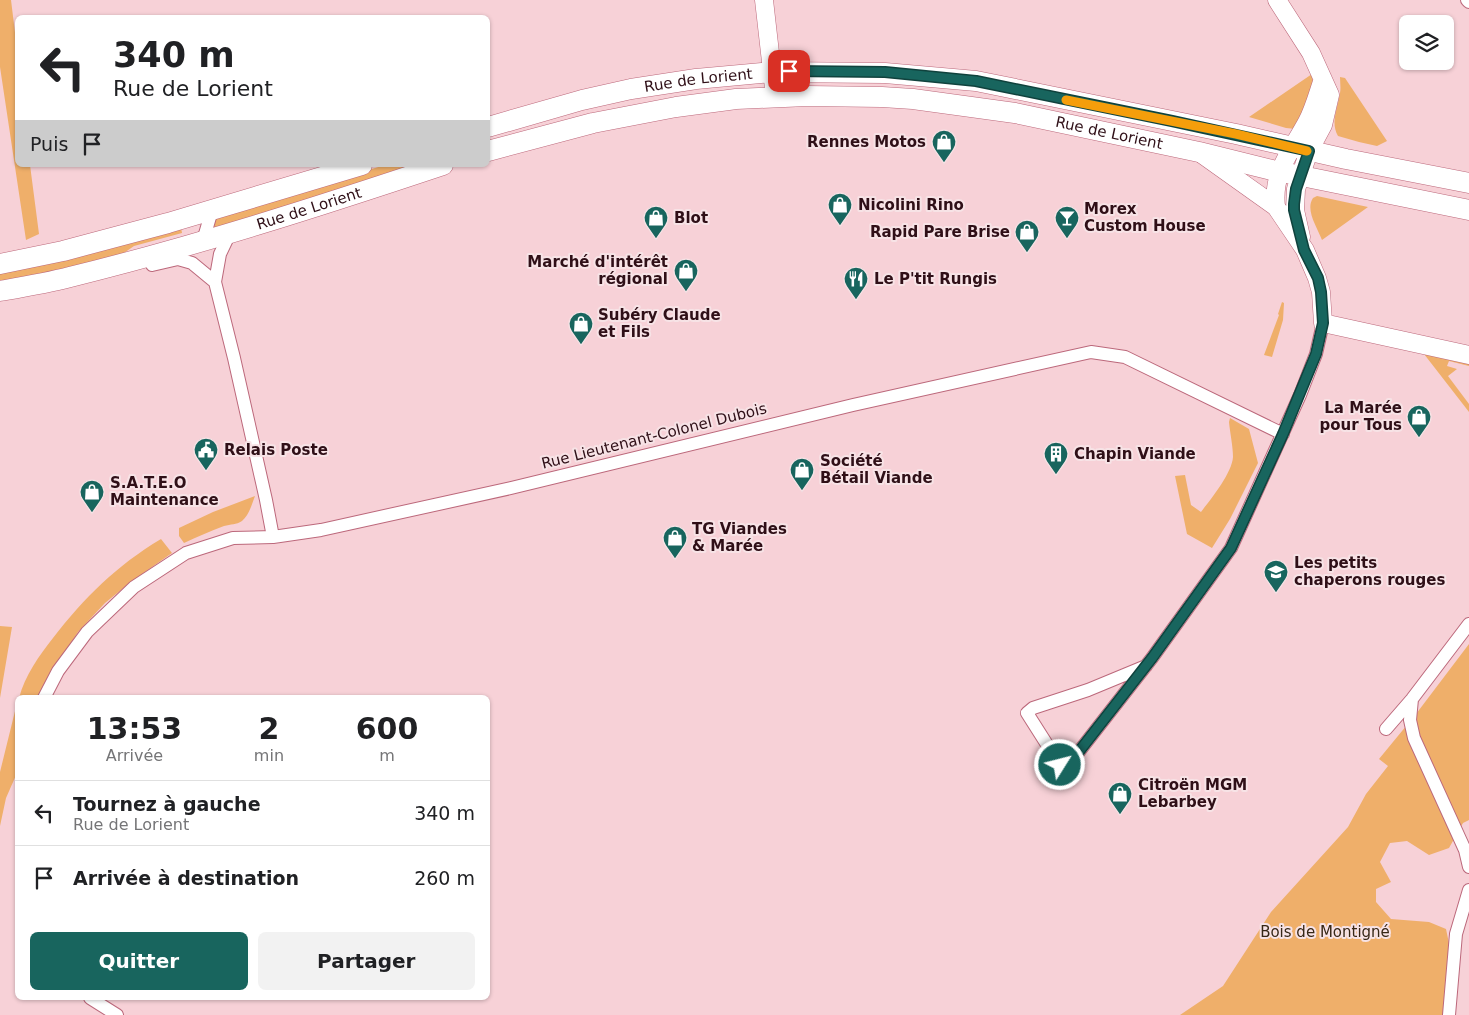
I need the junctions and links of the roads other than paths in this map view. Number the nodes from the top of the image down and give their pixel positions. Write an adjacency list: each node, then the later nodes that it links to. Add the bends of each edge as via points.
1 (764, 0): 3 (street)
2 (1277, 0): 9 (street, via 1311,52 1330,95 1323,125)
3 (772, 72): 4 (main road, Rue de Lorient, via 885,72 969,80); 5 (street); 7 (main road, Rue de Lorient, via 631,89)
4 (1020, 90): 6 (main road); 9 (main road, Rue de Lorient)
5 (775, 97): 6 (main road, Rue de Lorient, via 913,99); 8 (main road, Rue de Lorient, via 728,100 632,114)
6 (1015, 113): 10 (main road, Rue de Lorient)
7 (490, 126): 8 (street, Rue de Lorient)
8 (491, 149)
9 (1301, 149): 13 (street); 14 (street); 15 (main road, Rue de Lorient)
10 (1199, 152): 13 (main road, Rue de Lorient); 16 (street)
11 (355, 167): 17 (main road, Rue de Lorient)
12 (438, 167): 19 (main road, Rue de Lorient)
13 (1279, 171): 14 (main road, Rue de Lorient); 16 (street)
14 (1301, 175): 18 (main road, Rue de Lorient); 21 (street, via 1294,210)
15 (1469, 183)
16 (1276, 207): 21 (street)
17 (212, 210): 20 (street); 22 (main road, Rue de Lorient, via 63,251)
18 (1469, 210)
19 (230, 233): 20 (main road, Rue de Lorient); 24 (street, via 220,254)
20 (203, 241): 23 (main road, Rue de Lorient)
21 (1304, 250): 26 (street, via 1318,278)
22 (0, 264)
23 (70, 278): 24 (street, Rue de Lorient, via 86,281 178,259 192,263); 25 (main road, Rue de Lorient)
24 (215, 282): 29 (street)
25 (0, 292)
26 (1323, 323): 27 (street); 28 (street, via 1316,354)
27 (1469, 355)
28 (1283, 434): 29 (street, Rue Lieutenant-Colonel Dubois, via 1125,358 1091,352 844,407 511,488 321,530); 31 (street, via 1231,548)
29 (273, 536): 32 (street, Rue Lieutenant-Colonel Dubois, via 233,538 186,552 134,587 87,632 58,671)
30 (1469, 624): 33 (street)
31 (1146, 666): 31 (street, via 1027,713 1060,765 1070,763)
32 (46, 695)
33 (1412, 699): 34 (street); 35 (street, via 1410,720 1414,738)
34 (1386, 729)
35 (1469, 867)
36 (1469, 890): 39 (street, via 1456,934)
37 (93, 1000): 38 (street)
38 (117, 1015)
39 (1449, 1015)

